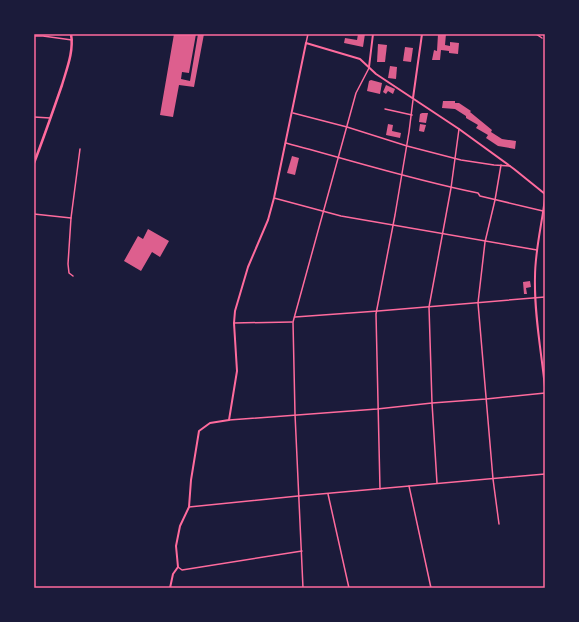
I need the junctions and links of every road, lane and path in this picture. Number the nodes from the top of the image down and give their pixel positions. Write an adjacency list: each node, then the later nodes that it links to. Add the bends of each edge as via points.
1 (71, 34): 8 (main road)
2 (308, 34): 9 (street)
3 (373, 34): 10 (street)
4 (422, 34): 11 (street)
5 (536, 34): 7 (street)
6 (34, 36): 8 (street)
7 (542, 38)
8 (72, 40): 16 (main road, via 67,68)
9 (306, 43): 10 (street, via 355,57); 13 (street)
10 (369, 68): 11 (street); 17 (street, via 356,93)
11 (413, 98): 14 (street); 18 (street)
12 (385, 109): 14 (street)
13 (293, 113): 17 (street); 19 (street)
14 (412, 115): 20 (street)
15 (34, 117): 16 (street)
16 (51, 118): 24 (main road)
17 (347, 127): 20 (street); 22 (street)
18 (459, 129): 23 (street); 26 (street)
19 (286, 143): 22 (street); 30 (street)
20 (407, 146): 23 (street); 27 (street)
21 (80, 149): 36 (street)
22 (339, 157): 27 (street); 33 (street)
23 (454, 158): 25 (street); 28 (street)
24 (34, 163)
25 (501, 165): 26 (street); 32 (street)
26 (510, 166): 29 (street)
27 (402, 176): 28 (street); 37 (street)
28 (451, 188): 32 (street, via 478,193 480,196); 38 (street)
29 (545, 194)
30 (274, 198): 33 (street); 49 (street, via 266,226 248,267)
31 (545, 198): 34 (street)
32 (495, 200): 34 (street); 39 (street)
33 (325, 211): 37 (street); 47 (street)
34 (543, 212): 40 (street)
35 (34, 214): 36 (street)
36 (71, 218): 41 (street, via 68,264 69,273)
37 (394, 225): 38 (street); 46 (street)
38 (443, 234): 39 (street); 45 (street)
39 (485, 242): 40 (street); 44 (street)
40 (537, 250): 43 (street)
41 (73, 276)
42 (545, 297): 43 (street)
43 (535, 298): 44 (street); 50 (street)
44 (478, 303): 45 (street); 52 (street)
45 (429, 307): 46 (street); 53 (street)
46 (378, 311): 47 (street); 54 (street)
47 (295, 317): 48 (street)
48 (293, 322): 49 (street); 55 (street)
49 (234, 323): 56 (street, via 237,372)
50 (545, 387)
51 (545, 393): 52 (street)
52 (486, 399): 53 (street); 58 (street)
53 (432, 403): 54 (street); 59 (street)
54 (377, 409): 55 (street); 61 (street)
55 (295, 414): 56 (street); 63 (street)
56 (229, 420): 64 (street, via 210,423 199,431)
57 (545, 474): 58 (street)
58 (493, 479): 59 (street); 65 (street)
59 (437, 483): 60 (street)
60 (409, 486): 61 (street); 71 (street)
61 (380, 489): 62 (street)
62 (328, 494): 63 (street); 70 (street)
63 (298, 496): 64 (street); 66 (street)
64 (189, 507): 67 (street, via 180,526 176,546)
65 (499, 524)
66 (302, 551): 67 (street, via 182,570); 69 (street)
67 (178, 568): 68 (street, via 173,574)
68 (170, 588)
69 (303, 588)
70 (349, 588)
71 (432, 588)

